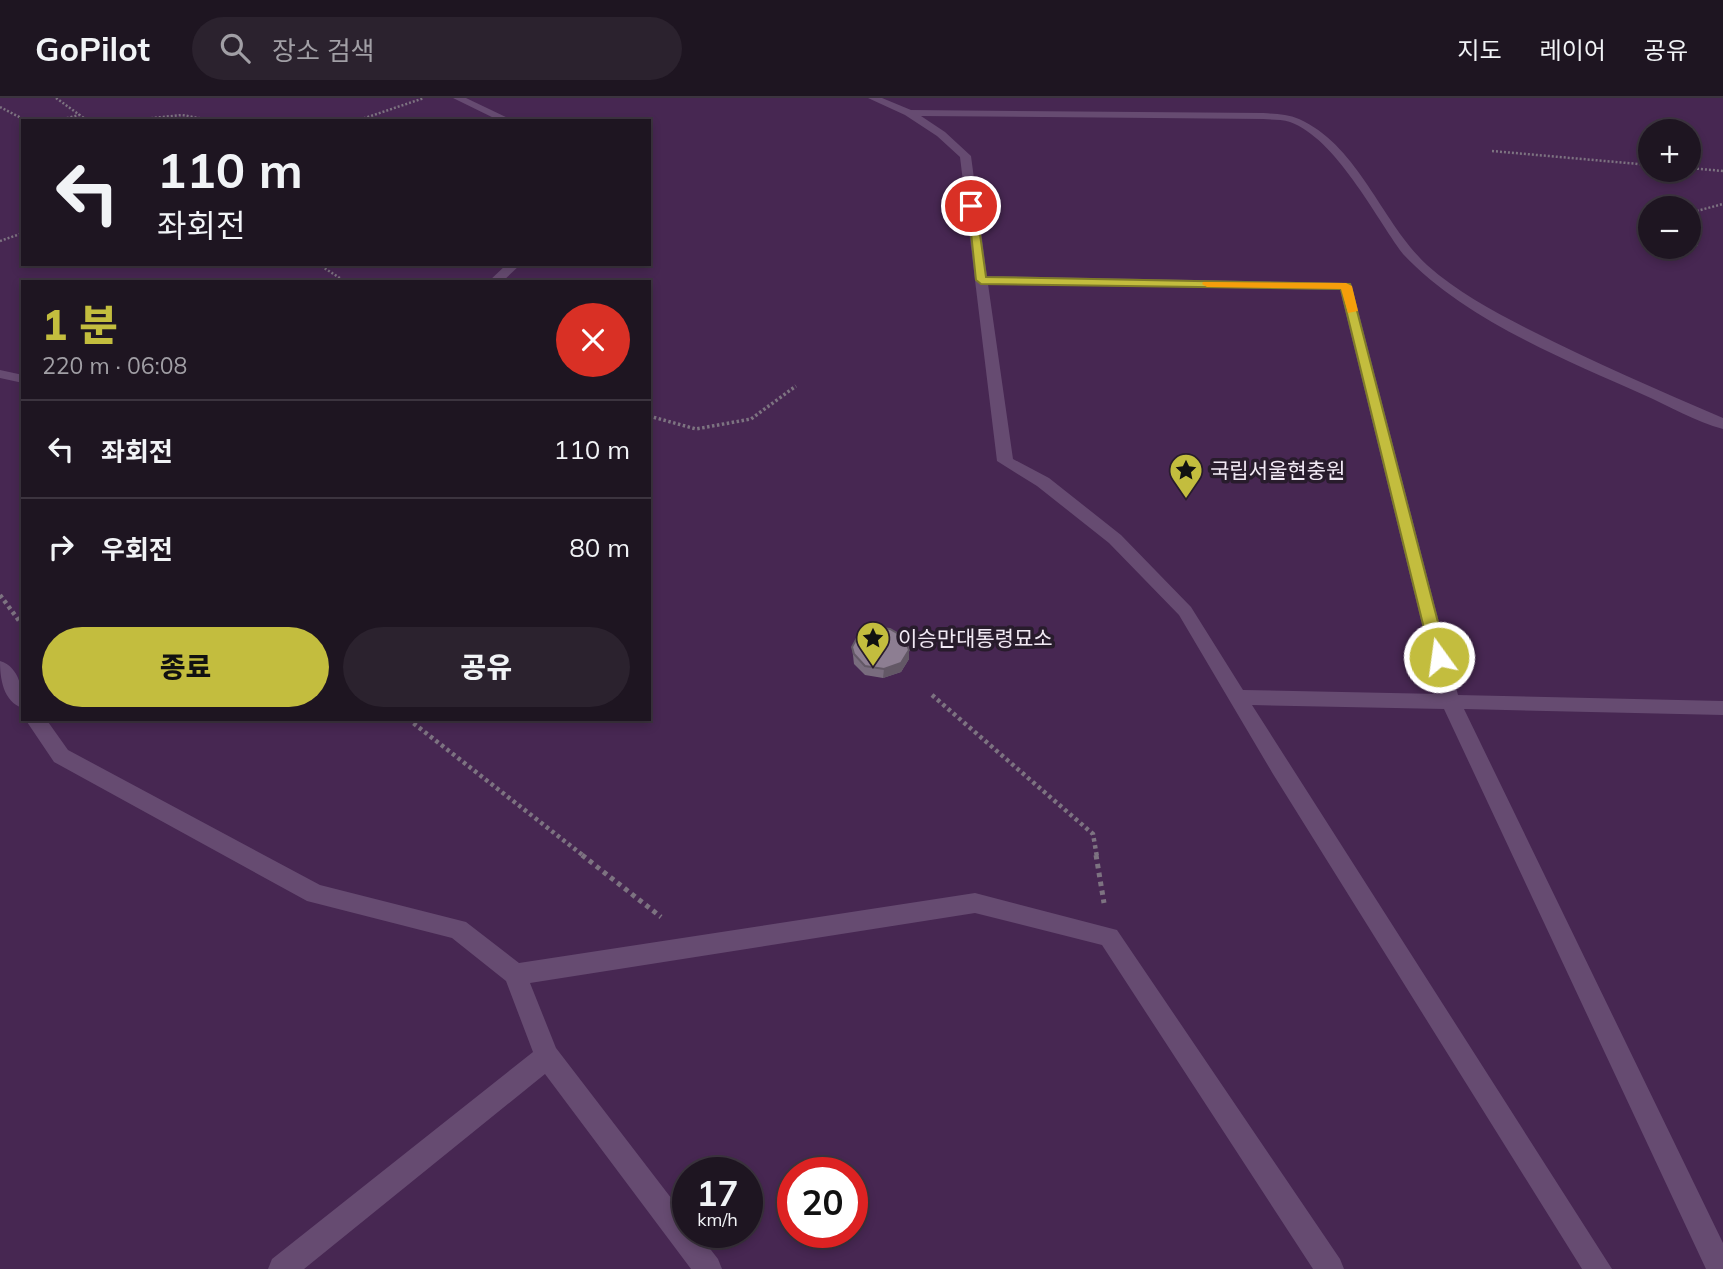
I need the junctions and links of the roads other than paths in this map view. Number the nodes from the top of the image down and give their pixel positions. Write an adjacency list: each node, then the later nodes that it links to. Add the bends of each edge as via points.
1 (458, 98): 4 (lane)
2 (873, 98): 3 (lane)
3 (909, 113): 7 (lane, via 965,156); 10 (lane, via 1294,120 1314,131 1335,152 1403,248 1440,282 1486,312 1580,360)
4 (505, 119)
5 (513, 266): 6 (lane)
6 (496, 280)
7 (981, 280): 12 (lane, via 1005,461 1043,482 1115,539 1185,611); 14 (lane, via 1346,286)
8 (0, 374): 9 (lane)
9 (21, 379)
10 (1723, 424)
11 (0, 668): 13 (lane)
12 (1238, 697): 14 (lane); 22 (lane)
13 (21, 698)
14 (1450, 701): 15 (lane); 23 (lane)
15 (1723, 708)
16 (37, 721): 17 (lane, via 61,756 315,894 458,929)
17 (515, 974): 18 (lane); 21 (lane, via 975,903 1109,937)
18 (547, 1056): 19 (lane); 20 (lane)
19 (282, 1269)
20 (708, 1269)
21 (1330, 1269)
22 (1598, 1269)
23 (1721, 1269)

